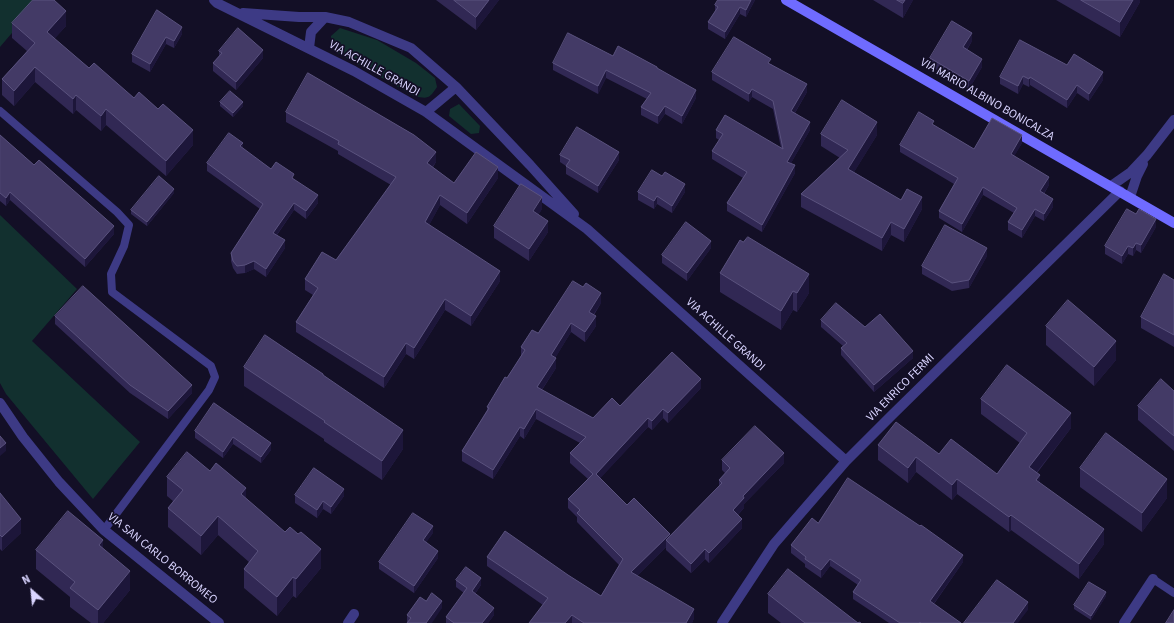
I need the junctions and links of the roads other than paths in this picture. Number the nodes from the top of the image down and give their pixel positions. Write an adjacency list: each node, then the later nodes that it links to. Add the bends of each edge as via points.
1 (214, 0): 3 (street, VIA ACHILLE GRANDI)
2 (786, 0): 11 (main road, VIA MARIO ALBINO BONICALZA)
3 (239, 13): 4 (street, VIA ACHILLE GRANDI); 5 (street, VIA ACHILLE GRANDI)
4 (325, 17): 5 (street, VIA ACHILLE GRANDI, via 311,32); 6 (street, VIA ACHILLE GRANDI, via 349,22 411,48)
5 (309, 48): 8 (street, VIA ACHILLE GRANDI)
6 (456, 87): 8 (street, VIA ACHILLE GRANDI); 15 (street, VIA ACHILLE GRANDI)
7 (0, 111): 18 (lane, via 129,224 124,246 111,274 112,292 211,366 215,376 209,390)
8 (426, 112): 15 (street, VIA ACHILLE GRANDI)
9 (1174, 120): 10 (street)
10 (1147, 155): 11 (street, via 1131,172); 13 (street)
11 (1111, 186): 12 (main road, VIA MARIO ALBINO BONICALZA)
12 (1120, 192): 13 (main road, VIA MARIO ALBINO BONICALZA); 17 (street, VIA ENRICO FERMI)
13 (1130, 197): 14 (main road, VIA MARIO ALBINO BONICALZA)
14 (1174, 223)
15 (587, 229): 17 (street, VIA ACHILLE GRANDI)
16 (0, 403): 18 (street, VIA SAN CARLO BORROMEO, via 59,482)
17 (846, 462): 24 (street, VIA ENRICO FERMI, via 774,544)
18 (104, 530): 22 (street, VIA SAN CARLO BORROMEO)
19 (1153, 579): 20 (lane); 25 (street)
20 (1174, 593)
21 (354, 614): 23 (street)
22 (219, 623)
23 (348, 623)
24 (722, 623)
25 (1124, 623)

